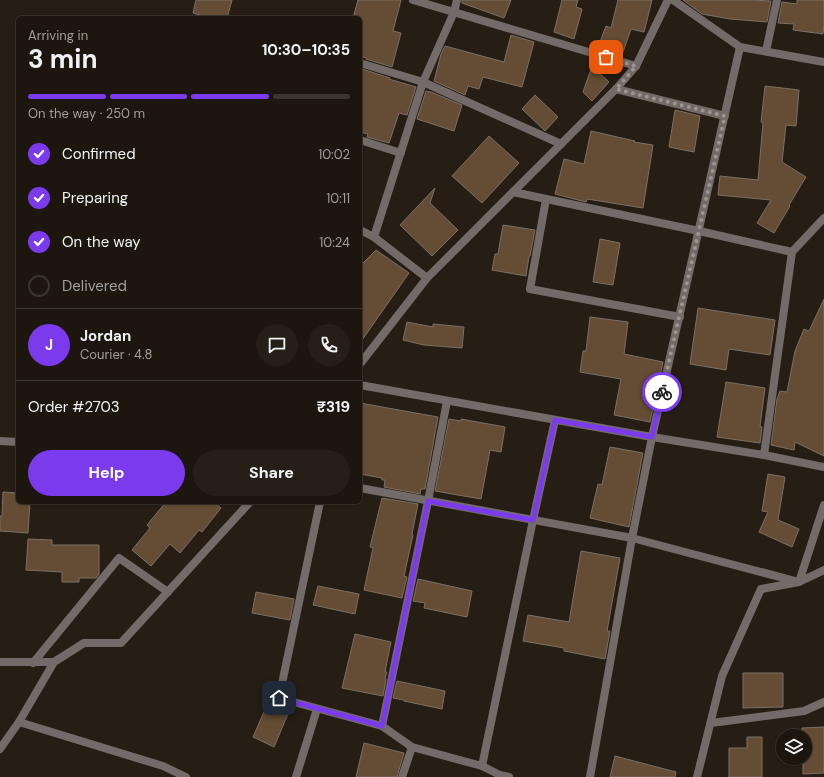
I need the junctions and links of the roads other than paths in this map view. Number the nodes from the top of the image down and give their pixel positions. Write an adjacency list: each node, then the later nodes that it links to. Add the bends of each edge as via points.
1 (413, 0): 6 (street)
2 (456, 0): 6 (street)
3 (668, 0): 11 (street)
4 (673, 0): 7 (street)
5 (777, 0): 8 (street)
6 (454, 12): 11 (street); 12 (street)
7 (740, 47): 8 (street); 14 (street)
8 (766, 51): 9 (street)
9 (824, 62)
10 (362, 64): 12 (street)
11 (636, 66): 13 (street)
12 (423, 82): 16 (street); 17 (street)
13 (616, 89): 14 (street); 16 (street)
14 (725, 116): 22 (street)
15 (362, 141): 17 (street)
16 (561, 144): 18 (street)
17 (401, 153): 23 (street)
18 (513, 192): 19 (street); 25 (street)
19 (546, 199): 22 (street); 26 (street, via 530,289)
20 (824, 218): 24 (street)
21 (362, 231): 23 (street)
22 (699, 231): 24 (street); 26 (street)
23 (374, 237): 25 (street)
24 (792, 252): 34 (street)
25 (427, 278): 27 (street)
26 (680, 317): 31 (street)
27 (362, 361)
28 (362, 385): 29 (street)
29 (447, 401): 30 (street); 37 (street)
30 (555, 420): 31 (street); 41 (street)
31 (652, 437): 34 (street); 42 (street)
32 (0, 441): 33 (street)
33 (16, 442)
34 (764, 455): 35 (street)
35 (824, 467)
36 (362, 488): 37 (street)
37 (428, 501): 41 (street); 53 (street)
38 (248, 504): 45 (street)
39 (320, 504): 50 (street, via 279,698)
40 (824, 505): 44 (street)
41 (533, 520): 42 (street); 56 (street)
42 (632, 538): 44 (street); 62 (street)
43 (824, 570): 44 (street)
44 (799, 582): 52 (street, via 761,589 722,676)
45 (168, 592): 47 (street, via 121,643 84,643); 48 (street, via 119,558)
46 (0, 662): 48 (street)
47 (54, 662): 48 (street); 51 (street)
48 (33, 663)
49 (824, 702): 52 (street, via 804,712)
50 (317, 709): 53 (street); 59 (street)
51 (19, 722): 55 (street); 58 (street, via 163,766)
52 (710, 723): 63 (street)
53 (382, 726): 54 (street)
54 (412, 747): 56 (street); 60 (street)
55 (0, 749)
56 (482, 766): 57 (street)
57 (499, 776): 61 (street)
58 (186, 777)
59 (296, 777)
60 (402, 777)
61 (509, 777)
62 (590, 777)
63 (697, 777)

